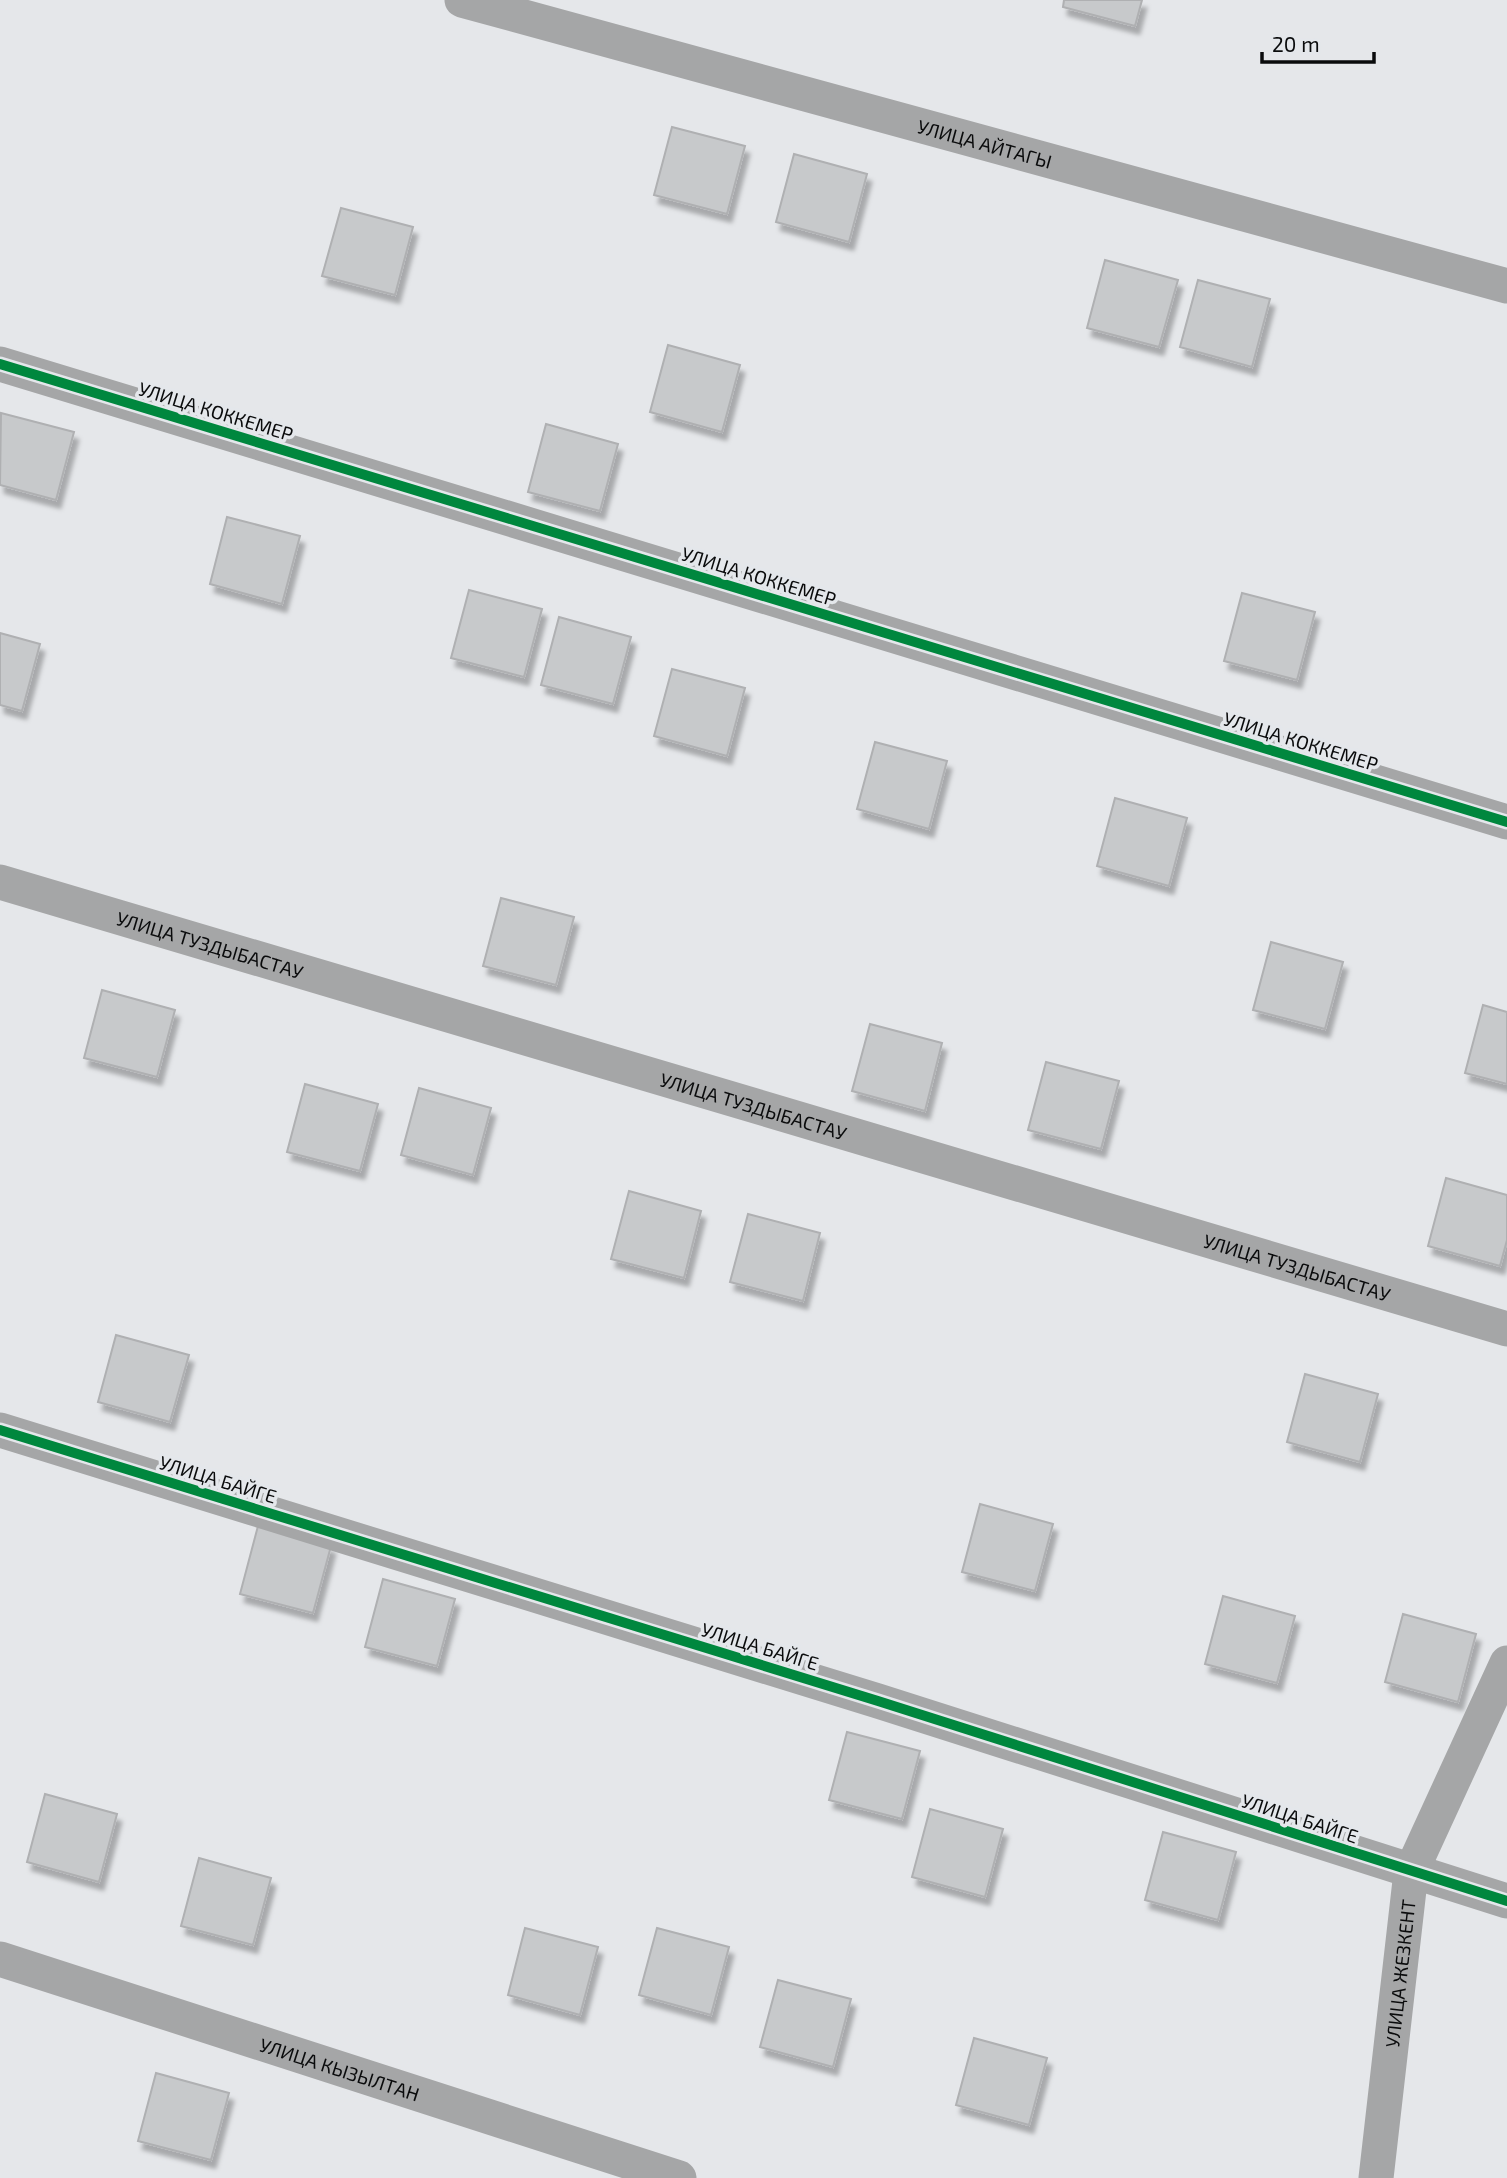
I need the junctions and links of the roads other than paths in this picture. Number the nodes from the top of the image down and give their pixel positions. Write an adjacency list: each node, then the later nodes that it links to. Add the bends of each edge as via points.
1 (463, 0): 2 (street, УЛИЦА АЙТАГЫ)
2 (1507, 286)
3 (0, 364): 4 (street, УЛИЦА КОККЕМЕР)
4 (1507, 822)
5 (0, 882): 6 (street, УЛИЦА ТУЗДЫБАСТАУ)
6 (1507, 1329)
7 (0, 1430): 9 (street, УЛИЦА БАЙГЕ, via 878,1701)
8 (1507, 1663): 9 (street, УЛИЦА ЖЕЗКЕНТ)
9 (1411, 1872): 10 (street, УЛИЦА БАЙГЕ); 13 (street, УЛИЦА ЖЕЗКЕНТ)
10 (1507, 1901)
11 (0, 1959): 12 (street, УЛИЦА КЫЗЫЛТАН)
12 (680, 2178)
13 (1376, 2178)

